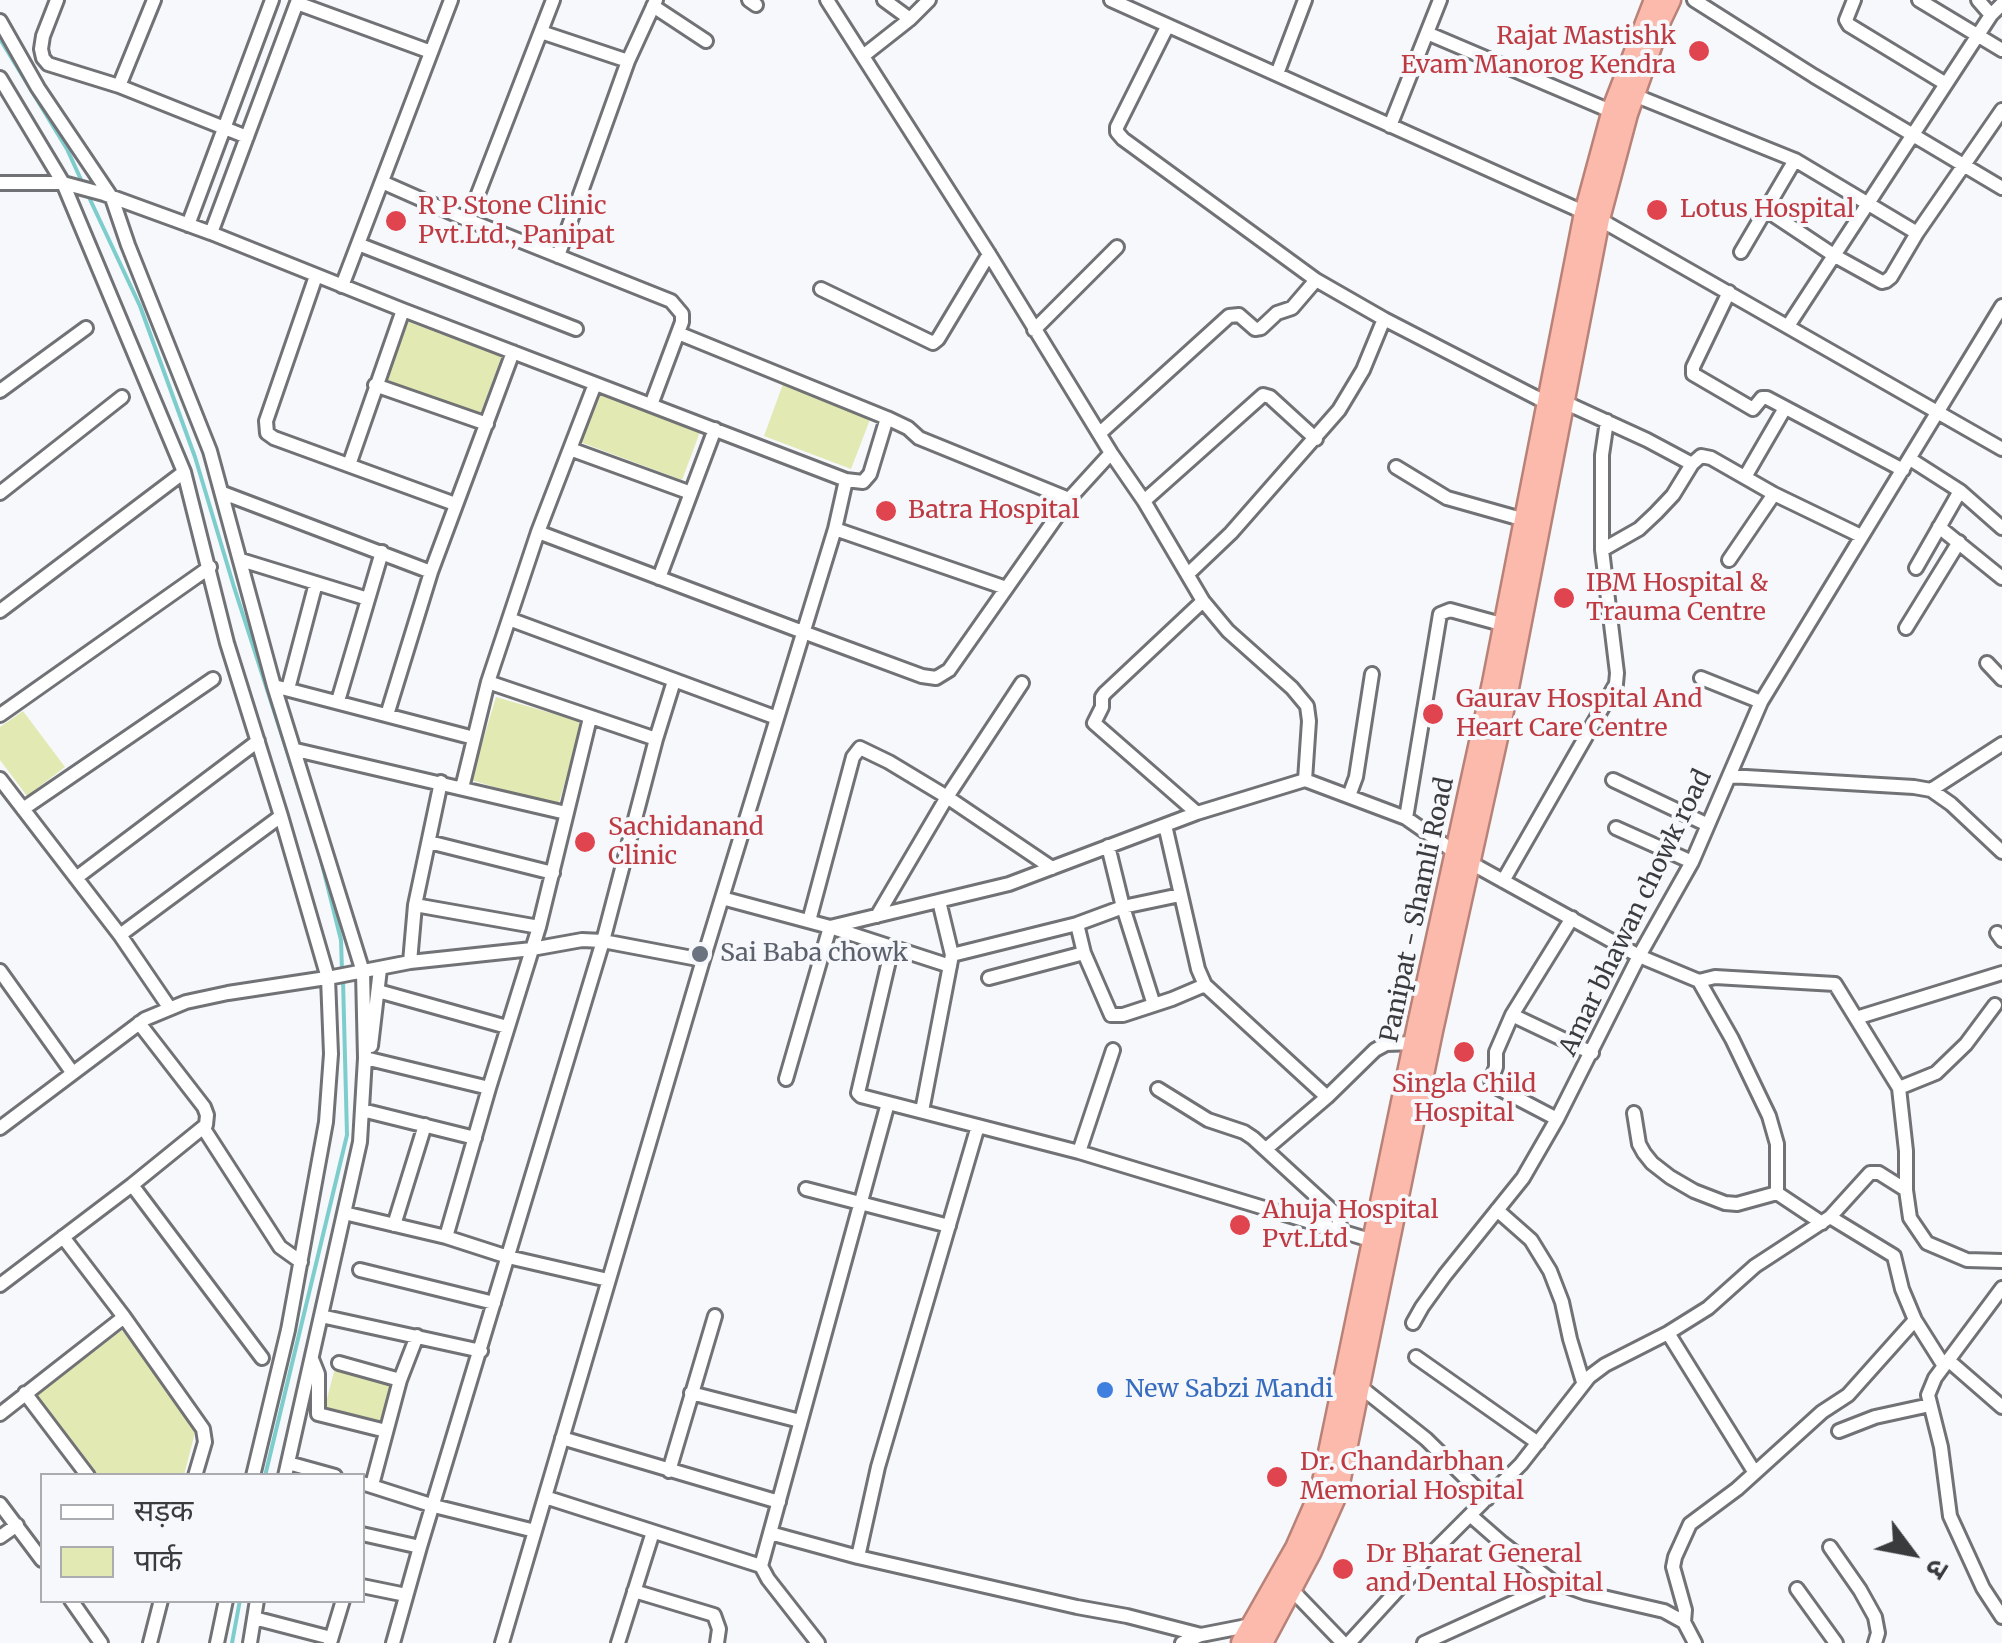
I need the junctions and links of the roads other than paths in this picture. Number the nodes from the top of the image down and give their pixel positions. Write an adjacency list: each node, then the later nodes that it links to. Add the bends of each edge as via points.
1 (57, 0): 36 (street, via 43,36 43,58)
2 (154, 0): 36 (street)
3 (272, 0): 41 (street)
4 (451, 0): 30 (street)
5 (553, 0): 25 (street)
6 (826, 0): 31 (street)
7 (884, 0): 22 (street)
8 (929, 0): 22 (street)
9 (1110, 0): 24 (street)
10 (1306, 0): 33 (street)
11 (1440, 0): 26 (street)
12 (1655, 0): 39 (highway, Panipat - Shamli Road)
13 (1670, 0): 37 (highway, Panipat - Shamli Road)
14 (1694, 0): 42 (street)
15 (1854, 0): 35 (street, via 1848,25)
16 (1919, 0): 27 (street)
17 (1978, 0): 21 (street)
18 (297, 1): 30 (street); 43 (street)
19 (654, 3): 28 (street); 32 (street)
20 (2002, 4): 21 (street)
21 (1991, 15): 27 (street)
22 (910, 20): 31 (street)
23 (0, 21): 50 (street)
24 (1166, 27): 33 (street); 65 (street, via 1117,127 1119,136)
25 (541, 32): 32 (street); 54 (street)
26 (1427, 33): 39 (street); 40 (street)
27 (1979, 35): 29 (street); 35 (street)
28 (706, 41)
29 (2002, 50)
30 (431, 52): 46 (street)
31 (864, 56): 61 (street)
32 (628, 62): 62 (street)
33 (1277, 74): 40 (street)
34 (0, 78): 48 (street)
35 (1946, 84): 42 (street)
36 (119, 86): 41 (street)
37 (1634, 94): 44 (street); 53 (highway, Panipat - Shamli Road)
38 (2002, 110): 45 (street)
39 (1612, 112): 53 (highway, Panipat - Shamli Road)
40 (1390, 126): 53 (street)
41 (224, 129): 43 (street); 55 (street)
42 (1915, 135): 45 (street); 51 (street)
43 (247, 138): 56 (street)
44 (1795, 160): 51 (street); 52 (street)
45 (1965, 166): 49 (street); 57 (street)
46 (382, 182): 54 (street); 58 (street)
47 (0, 183): 48 (street)
48 (69, 184): 50 (street); 99 (street)
49 (2002, 188)
50 (108, 196): 55 (street); 104 (street)
51 (1870, 205): 57 (street); 63 (street)
52 (1766, 210): 60 (street); 63 (street)
53 (1592, 216): 68 (street); 82 (highway, Panipat - Shamli Road)
54 (468, 220): 62 (street)
55 (188, 225): 56 (street)
56 (211, 232): 64 (street)
57 (1917, 233): 63 (street, via 1886,281)
58 (358, 244): 66 (street); 74 (street)
59 (1118, 247): 75 (street)
60 (1741, 252)
61 (989, 254): 67 (street, via 934,343); 75 (street)
62 (558, 256): 76 (street, via 670,301 682,314)
63 (1836, 256): 72 (street)
64 (316, 276): 66 (street); 97 (street, via 265,430)
65 (1316, 280): 71 (street); 90 (street, via 1262,328 1230,316)
66 (342, 286): 70 (street)
67 (822, 289)
68 (1729, 292): 72 (street); 84 (street, via 1693,374 1754,409 1765,397)
69 (2002, 306): 85 (street, Amar bhawan chowk road)
70 (403, 310): 77 (street); 79 (street)
71 (1384, 319): 82 (street); 91 (street, via 1352,392)
72 (1788, 326): 85 (street)
73 (86, 328): 80 (street)
74 (576, 329)
75 (1034, 330): 90 (street)
76 (678, 333): 83 (street); 86 (street)
77 (513, 352): 78 (street); 88 (street)
78 (596, 384): 83 (street); 92 (street)
79 (375, 385): 88 (street); 97 (street)
80 (0, 391)
81 (122, 397): 103 (street)
82 (1556, 403): 87 (street); 110 (highway, Panipat - Shamli Road); 176 (highway, Panipat - Shamli Road, via 1508,688)
83 (651, 405): 89 (street)
84 (1785, 408): 96 (street); 100 (street)
85 (1938, 410): 93 (street); 96 (street, Amar bhawan chowk road)
86 (888, 418): 101 (street, via 870,474 863,482); 107 (street, via 917,437)
87 (1607, 421): 95 (street); 117 (street)
88 (487, 424): 109 (street)
89 (715, 429): 101 (street); 105 (street)
90 (1100, 434): 94 (street)
91 (1316, 439): 108 (street, via 1262,395); 124 (street)
92 (570, 448): 105 (street); 114 (street)
93 (2002, 449)
94 (1111, 453): 107 (street); 108 (street)
95 (1692, 464): 100 (street, via 1705,456); 117 (street, via 1640,529)
96 (1907, 464): 102 (street); 115 (street, Amar bhawan chowk road)
97 (349, 465): 109 (street)
98 (1396, 467): 110 (street, via 1447,498)
99 (184, 472): 121 (street); 131 (street)
100 (1745, 478): 106 (street)
101 (846, 480): 113 (street)
102 (1960, 491): 111 (street); 112 (street)
103 (0, 493)
104 (223, 493): 118 (street); 119 (street)
105 (691, 493): 125 (street)
106 (1774, 494): 115 (street); 120 (street)
107 (1068, 499): 128 (street)
108 (1144, 501): 124 (street)
109 (455, 504): 123 (street)
110 (1525, 520): 133 (highway, Panipat - Shamli Road)
111 (1939, 527): 116 (street); 122 (street)
112 (2002, 528)
113 (834, 529): 128 (street); 135 (street)
114 (538, 532): 125 (street); 132 (street)
115 (1862, 536): 146 (street, Amar bhawan chowk road)
116 (1959, 542): 126 (street); 134 (street)
117 (1602, 550): 181 (street, via 1616,684)
118 (382, 552): 123 (street); 129 (street)
119 (241, 560): 127 (street); 144 (street)
120 (1729, 560)
121 (210, 567): 147 (street); 153 (street)
122 (1916, 568)
123 (431, 572): 148 (street)
124 (1188, 574): 130 (street)
125 (658, 578): 135 (street)
126 (2002, 578)
127 (316, 583): 129 (street); 144 (street)
128 (1006, 588): 135 (street, via 949,670 936,678)
129 (368, 599): 145 (street)
130 (1203, 601): 158 (street, via 1307,706); 167 (street, via 1105,693 1094,724)
131 (0, 611)
132 (509, 619): 141 (street); 142 (street)
133 (1505, 625): 169 (street, via 1450,610 1440,614); 176 (highway, Panipat - Shamli Road)
134 (1906, 628)
135 (803, 632): 150 (street)
136 (1987, 662): 139 (street)
137 (1372, 674): 163 (street)
138 (1701, 678): 146 (street)
139 (2002, 679)
140 (213, 680): 165 (street)
141 (674, 681): 150 (street); 152 (street)
142 (488, 682): 149 (street); 151 (street)
143 (1022, 684): 164 (street)
144 (281, 688): 145 (street); 155 (street)
145 (338, 701): 148 (street)
146 (1761, 702): 156 (street, Amar bhawan chowk road)
147 (0, 715)
148 (388, 715): 151 (street)
149 (590, 718): 152 (street); 166 (street)
150 (777, 718): 183 (street)
151 (474, 738): 161 (street)
152 (656, 740): 194 (street)
153 (258, 742): 168 (street); 180 (street)
154 (2002, 744): 162 (street)
155 (296, 750): 160 (street); 204 (street)
156 (1729, 776): 162 (street); 171 (street, Amar bhawan chowk road)
157 (0, 779): 165 (street)
158 (1304, 780): 163 (street); 167 (street)
159 (1613, 780): 171 (street)
160 (440, 782): 161 (street); 173 (street)
161 (462, 788): 166 (street)
162 (1931, 790): 175 (street)
163 (1350, 796): 169 (street)
164 (948, 797): 178 (street); 187 (street); 189 (street, via 859,748)
165 (23, 809): 180 (street)
166 (566, 813): 179 (street)
167 (1198, 813): 170 (street)
168 (281, 816): 193 (street); 206 (street)
169 (1406, 818): 176 (street)
170 (1165, 824): 174 (street); 182 (street)
171 (1708, 825): 177 (street, Amar bhawan chowk road)
172 (1616, 828): 177 (street)
173 (429, 842): 179 (street); 185 (street)
174 (1108, 846): 178 (street); 186 (street)
175 (2002, 852)
176 (1462, 858): 181 (street); 218 (highway, Panipat - Shamli Road); 253 (highway, Panipat - Shamli Road)
177 (1692, 862): 198 (street, Amar bhawan chowk road)
178 (1052, 868): 184 (street)
179 (553, 873): 191 (street)
180 (76, 878): 193 (street)
181 (1504, 881): 188 (street)
182 (1180, 895): 186 (street); 209 (street)
183 (722, 898): 189 (street); 199 (street)
184 (939, 901): 187 (street); 200 (street)
185 (415, 905): 191 (street); 201 (street)
186 (1123, 907): 190 (street); 211 (street)
187 (877, 916): 192 (street)
188 (1572, 918): 198 (street); 214 (street)
189 (809, 921): 192 (street)
190 (1077, 924): 197 (street); 200 (street)
191 (539, 927): 196 (street)
192 (830, 928): 195 (street); 223 (street)
193 (120, 935): 213 (street)
194 (603, 941): 196 (street); 199 (street); 254 (street)
195 (892, 948): 200 (street); 228 (street, via 858,1093)
196 (532, 949): 201 (street); 217 (street)
197 (1084, 953): 207 (street); 211 (street, via 1111,1015)
198 (1639, 956): 208 (street); 220 (street, Amar bhawan chowk road)
199 (703, 960): 258 (street)
200 (951, 961): 230 (street)
201 (410, 962): 202 (street)
202 (380, 969): 204 (street); 210 (street)
203 (0, 970): 222 (street)
204 (361, 972): 206 (street); 221 (street)
205 (2002, 973): 215 (street)
206 (331, 978): 213 (street); 256 (street, via 326,1122)
207 (989, 978)
208 (1699, 982): 215 (street, via 1715,977 1835,984); 243 (street, via 1769,1116 1778,1144)
209 (1205, 984): 211 (street); 227 (street)
210 (378, 991): 217 (street); 221 (street)
211 (1154, 1005)
212 (1995, 1005): 226 (street, via 1936,1073)
213 (170, 1008): 216 (street)
214 (1512, 1015): 220 (street); 232 (street, via 1496,1052 1492,1084)
215 (1856, 1018): 226 (street)
216 (139, 1023): 222 (street); 236 (street, via 204,1108)
217 (507, 1027): 224 (street)
218 (1415, 1044): 227 (street, via 1381,1046); 253 (highway, Panipat - Shamli Road)
219 (1113, 1050): 239 (street)
220 (1592, 1052): 232 (street, Amar bhawan chowk road)
221 (367, 1058): 224 (street); 229 (street)
222 (72, 1072): 235 (street)
223 (786, 1079)
224 (489, 1088): 237 (street)
225 (1158, 1088): 238 (street)
226 (1899, 1088): 242 (street)
227 (1327, 1097): 238 (street)
228 (888, 1103): 230 (street); 244 (street)
229 (362, 1110): 233 (street); 246 (street)
230 (922, 1111): 234 (street)
231 (1634, 1113): 243 (street, via 1644,1153 1694,1191 1725,1204)
232 (1557, 1119): 245 (street, Amar bhawan chowk road)
233 (425, 1126): 237 (street); 248 (street)
234 (978, 1126): 239 (street); 249 (street)
235 (0, 1128)
236 (204, 1129): 240 (street); 256 (street, via 280,1247)
237 (476, 1138): 252 (street)
238 (1266, 1149): 250 (street, via 1338,1216)
239 (1079, 1152): 250 (street)
240 (132, 1185): 251 (street); 271 (street)
241 (806, 1189): 244 (street)
242 (1906, 1190): 247 (street, via 1870,1174); 255 (street, via 1910,1218 1927,1244 1967,1260)
243 (1777, 1193): 247 (street)
244 (861, 1203): 249 (street); 283 (street)
245 (1497, 1210): 266 (street, Amar bhawan chowk road); 276 (street, via 1531,1240 1550,1271)
246 (344, 1213): 248 (street); 262 (street)
247 (1826, 1220): 265 (street, via 1894,1256); 267 (street)
248 (394, 1225): 252 (street)
249 (949, 1226): 311 (street)
250 (1341, 1231): 253 (street)
251 (63, 1237): 259 (street); 264 (street)
252 (446, 1237): 254 (street)
253 (1381, 1243): 277 (highway, Panipat - Shamli Road)
254 (508, 1257): 258 (street); 261 (street)
255 (2002, 1261)
256 (301, 1262): 292 (street)
257 (360, 1270): 261 (street)
258 (608, 1280): 286 (street)
259 (0, 1285)
260 (2002, 1288): 274 (street)
261 (494, 1303): 269 (street)
262 (321, 1316): 268 (street); 272 (street)
263 (715, 1316): 278 (street)
264 (124, 1317): 279 (street); 291 (street, via 203,1430)
265 (1914, 1320): 274 (street); 294 (street, via 1848,1395)
266 (1414, 1323)
267 (1668, 1333): 276 (street); 294 (street)
268 (417, 1336): 269 (street); 275 (street)
269 (481, 1351): 300 (street)
270 (1416, 1357): 287 (street)
271 (262, 1358)
272 (312, 1359): 284 (street, via 318,1414); 288 (street)
273 (339, 1363): 275 (street)
274 (1946, 1363): 280 (street, via 1928,1395); 281 (street)
275 (400, 1380): 284 (street)
276 (1583, 1382): 287 (street)
277 (1352, 1384): 297 (street, via 1426,1439); 315 (highway, Panipat - Shamli Road, via 1336,1493); 328 (highway, Panipat - Shamli Road, via 1321,1491)
278 (692, 1392): 283 (street); 289 (street)
279 (25, 1393): 282 (street); 290 (street)
280 (1930, 1406): 285 (street); 324 (street, via 1950,1516 1983,1588)
281 (2002, 1407)
282 (0, 1414)
283 (800, 1421): 298 (street)
284 (386, 1431): 295 (street)
285 (1839, 1432)
286 (562, 1438): 289 (street); 296 (street)
287 (1538, 1443): 297 (street)
288 (286, 1469): 293 (street)
289 (669, 1472): 298 (street)
290 (86, 1473)
291 (196, 1473)
292 (254, 1473)
293 (314, 1473)
294 (1755, 1473): 326 (street, via 1690,1524 1673,1567)
295 (367, 1484): 300 (street)
296 (544, 1497): 303 (street); 304 (street)
297 (1487, 1499): 301 (street)
298 (779, 1502): 305 (street)
299 (0, 1504): 302 (street)
300 (434, 1506): 303 (street); 308 (street)
301 (1470, 1514): 313 (street); 340 (street)
302 (17, 1524): 307 (street); 310 (street)
303 (535, 1530): 335 (street)
304 (653, 1532): 312 (street); 317 (street)
305 (770, 1533): 311 (street); 312 (street)
306 (365, 1535): 308 (street)
307 (0, 1537)
308 (420, 1547): 318 (street)
309 (1830, 1547): 344 (street, via 1874,1617)
310 (40, 1557)
311 (858, 1558): 327 (street)
312 (761, 1566): 338 (street)
313 (1552, 1581): 326 (street); 341 (street)
314 (365, 1587): 318 (street)
315 (1291, 1589): 328 (highway, Panipat - Shamli Road); 340 (street)
316 (1797, 1589): 343 (street)
317 (634, 1591): 336 (street); 337 (street, via 714,1615)
318 (406, 1595): 334 (street)
319 (73, 1603): 330 (street)
320 (160, 1603): 331 (street)
321 (225, 1603): 332 (street)
322 (256, 1603): 325 (street)
323 (342, 1603): 329 (street)
324 (2000, 1607)
325 (254, 1618): 329 (street); 333 (street)
326 (1684, 1622): 342 (street)
327 (1201, 1635): 328 (street); 339 (street)
328 (1257, 1635)
329 (331, 1641)
330 (101, 1643)
331 (150, 1643)
332 (217, 1643)
333 (250, 1643)
334 (394, 1643)
335 (502, 1643)
336 (618, 1643)
337 (717, 1643)
338 (818, 1643)
339 (1182, 1643)
340 (1346, 1643)
341 (1424, 1643)
342 (1695, 1643)
343 (1836, 1643)
344 (1875, 1643)

